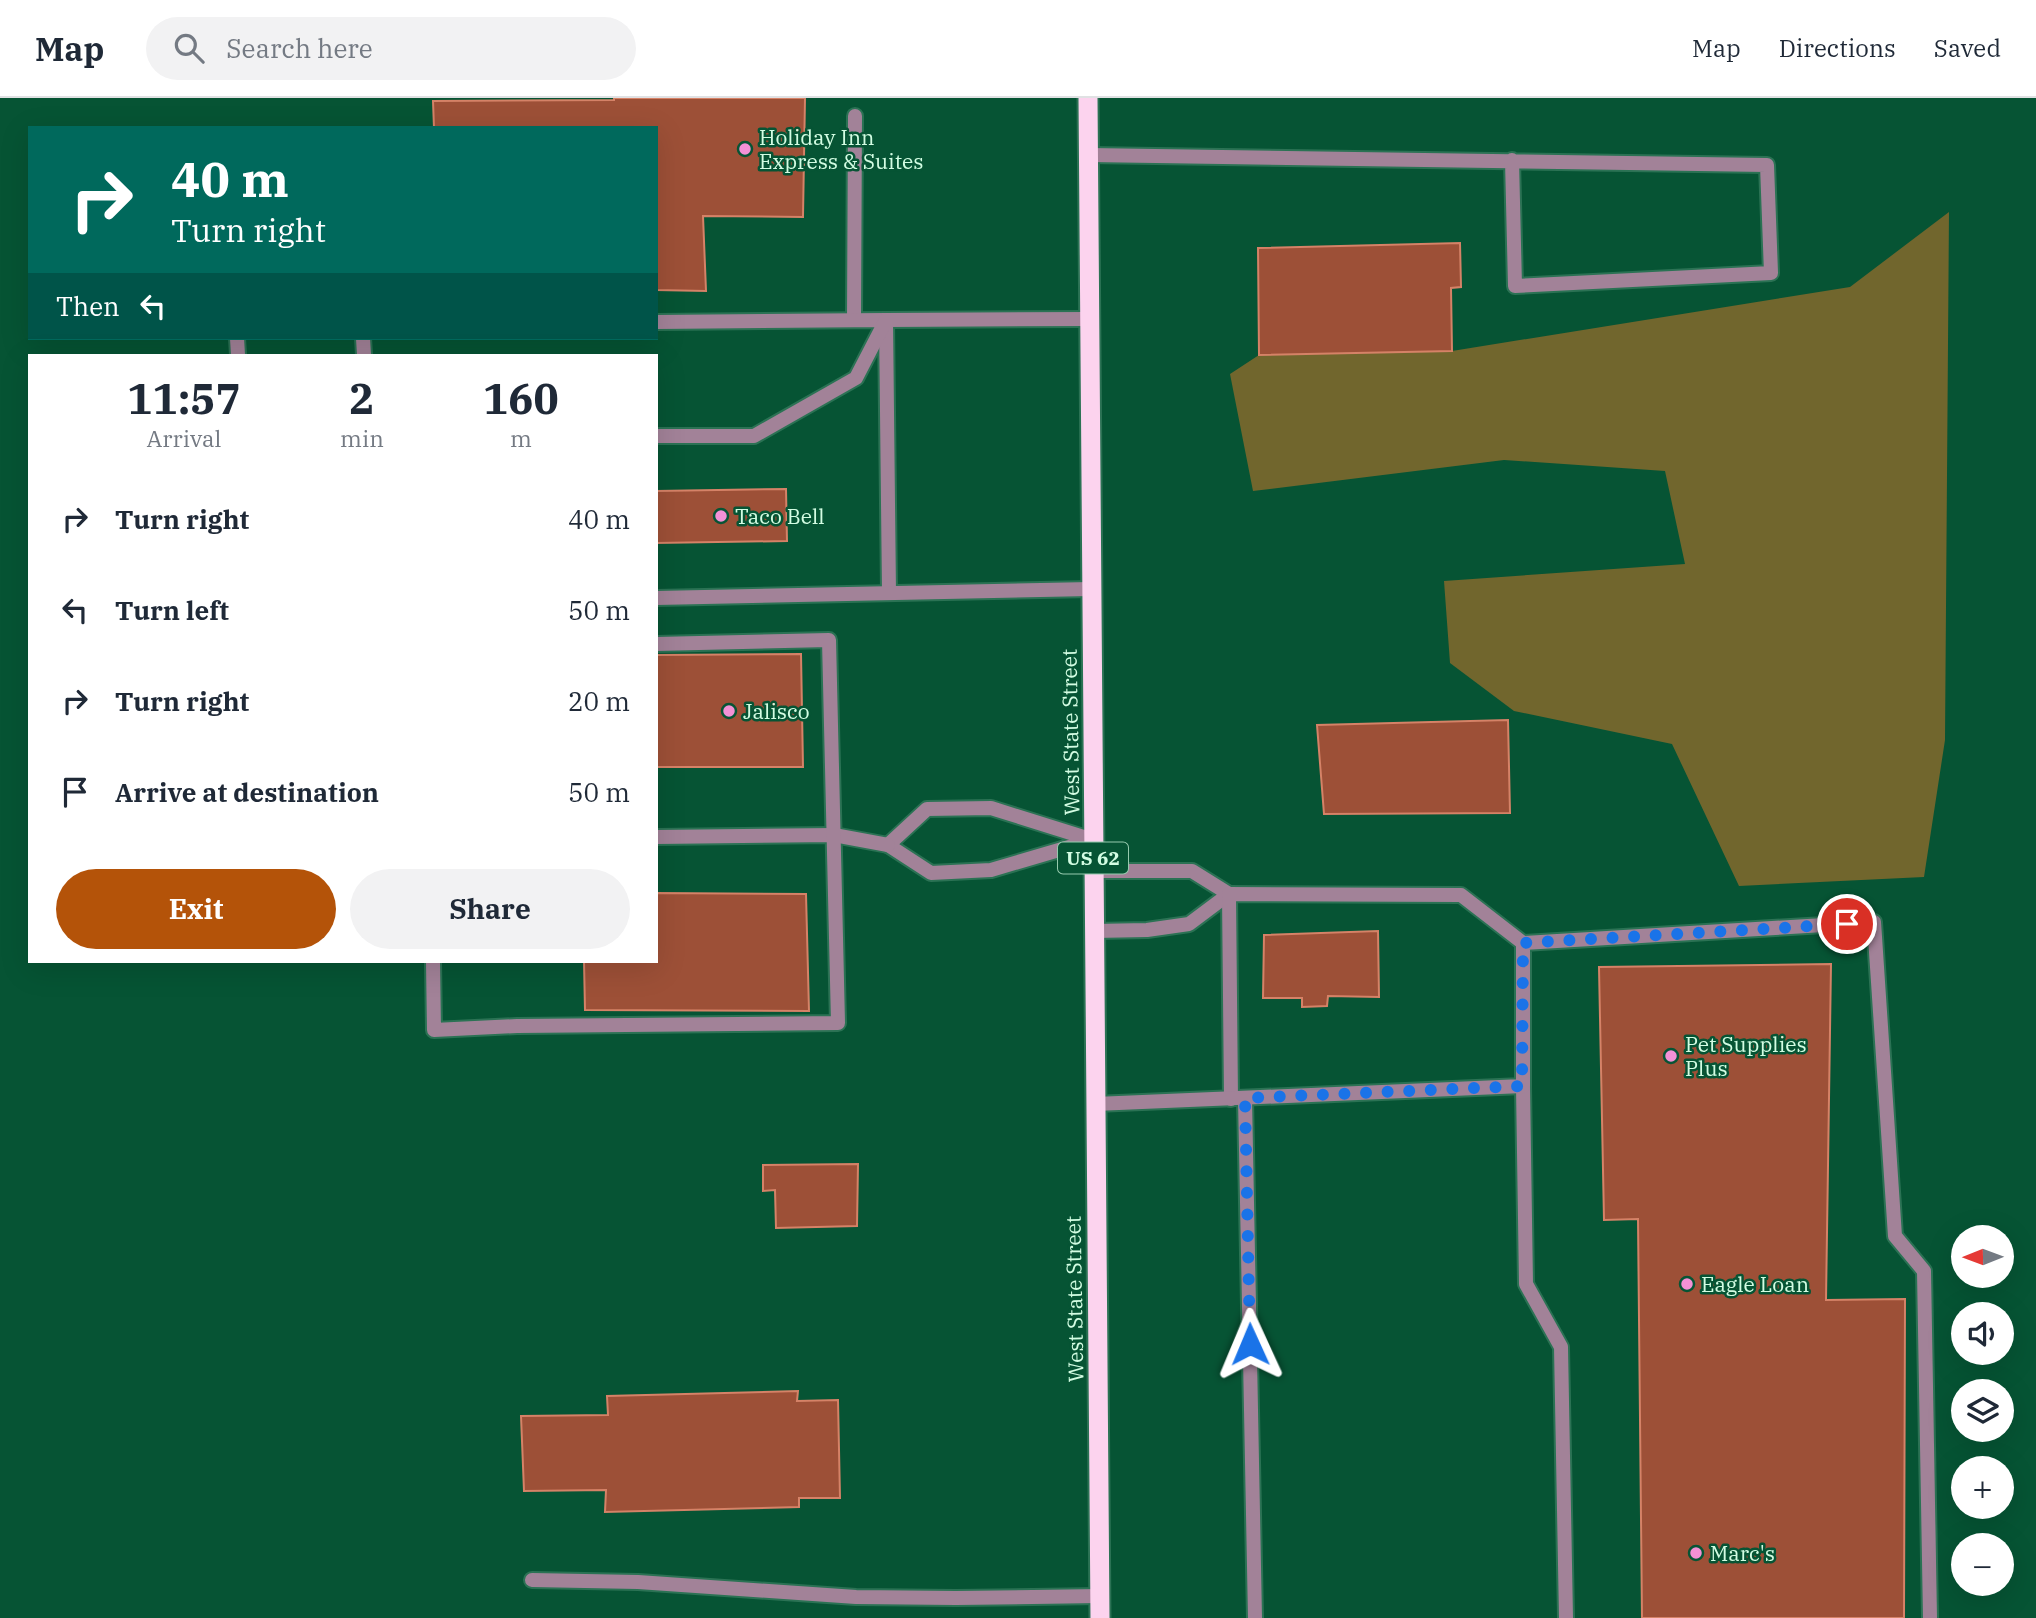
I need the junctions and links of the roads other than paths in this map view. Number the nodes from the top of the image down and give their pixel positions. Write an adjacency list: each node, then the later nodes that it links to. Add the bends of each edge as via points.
1 (1088, 98): 3 (highway, West State Street / US 62)
2 (856, 116): 6 (lane)
3 (1089, 155): 4 (lane); 5 (highway, West State Street / US 62)
4 (1512, 160): 4 (lane, via 1767,165 1771,274 1515,286)
5 (1089, 319): 7 (lane); 10 (highway, West State Street / US 62)
6 (854, 320): 7 (lane); 8 (lane)
7 (886, 320): 9 (lane, via 856,379 754,436); 11 (lane)
8 (658, 322)
9 (658, 436)
10 (1091, 589): 11 (lane); 16 (highway, West State Street / US 62)
11 (890, 593): 12 (lane)
12 (658, 598)
13 (658, 644): 14 (lane, via 829,640)
14 (834, 835): 15 (lane); 17 (lane); 22 (lane, via 838,1023 434,1030)
15 (658, 837)
16 (1093, 840): 17 (lane, via 991,870 931,873); 17 (lane, via 991,808 927,809); 18 (highway, West State Street / US 62)
17 (888, 845)
18 (1093, 871): 19 (lane, via 1192,870); 20 (highway, West State Street / US 62)
19 (1229, 894): 20 (lane, via 1189,924); 21 (lane, via 1461,895); 24 (lane)
20 (1094, 931): 25 (highway, West State Street / US 62)
21 (1523, 943): 23 (lane); 31 (lane, via 1874,922 1895,1236 1924,1271)
22 (433, 963)
23 (1522, 1086): 24 (lane); 30 (lane, via 1526,1284 1561,1347)
24 (1238, 1098): 25 (lane); 29 (lane)
25 (1095, 1104): 27 (highway, West State Street / US 62)
26 (532, 1580): 27 (lane, via 638,1582 856,1597)
27 (1100, 1596): 28 (highway, West State Street / US 62)
28 (1100, 1618)
29 (1255, 1618)
30 (1566, 1618)
31 (1930, 1618)

